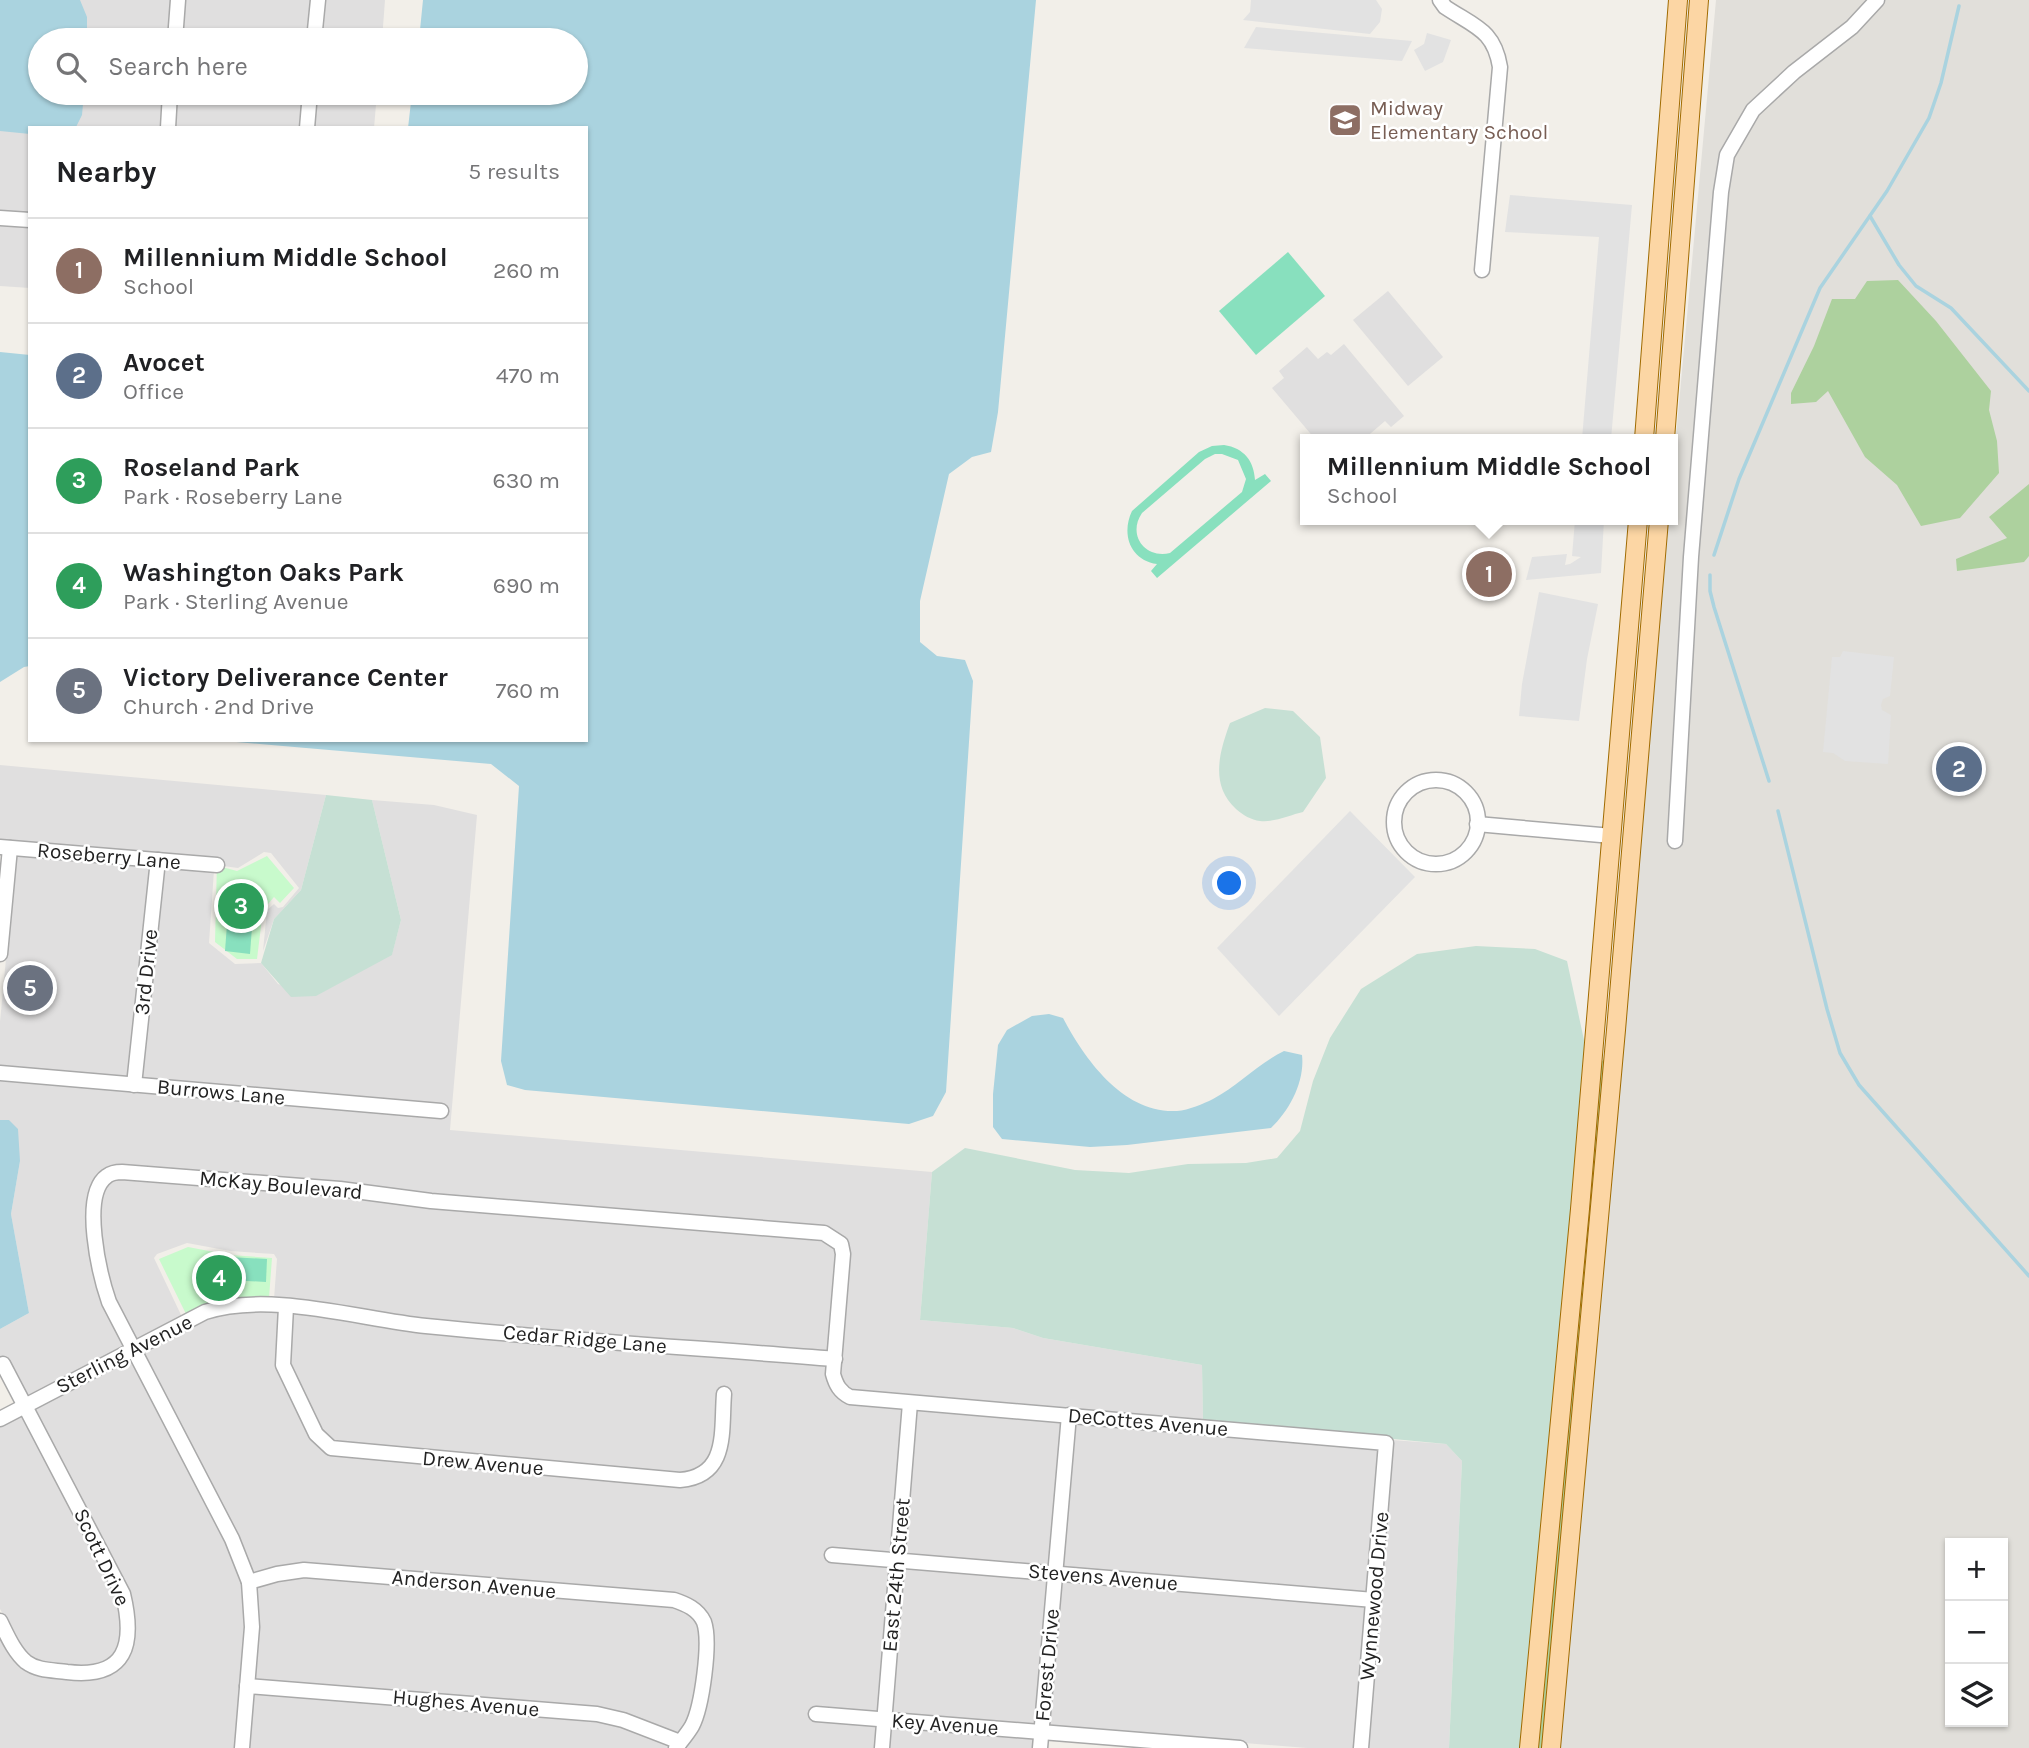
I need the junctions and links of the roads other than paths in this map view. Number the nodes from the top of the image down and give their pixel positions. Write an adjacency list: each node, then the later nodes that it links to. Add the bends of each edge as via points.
1 (178, 0): 7 (street)
2 (318, 0): 8 (street)
3 (1440, 0): 15 (street, via 1490,37 1500,67)
4 (1678, 0): 16 (main road)
5 (1699, 0): 17 (main road)
6 (1877, 0): 22 (street, via 1852,27 1766,96 1727,155 1690,556)
7 (176, 28)
8 (315, 28)
9 (169, 105): 11 (street)
10 (309, 105): 12 (street)
11 (168, 126)
12 (307, 126)
13 (0, 218): 14 (street)
14 (28, 220)
15 (1482, 270)
16 (1644, 434)
17 (1665, 434)
18 (1638, 525): 21 (main road)
19 (1659, 525): 58 (main road)
20 (1478, 824): 20 (street, via 1467,795 1455,785 1439,781 1409,790 1394,819 1404,849 1432,864 1462,854); 21 (street)
21 (1612, 836): 57 (main road)
22 (1675, 841)
23 (5, 848): 24 (street, Roseberry Lane); 26 (street)
24 (158, 860): 25 (street, Roseberry Lane); 28 (street, 3rd Drive)
25 (217, 865)
26 (0, 954)
27 (0, 1073): 28 (street, Burrows Lane)
28 (134, 1084): 29 (street, Burrows Lane)
29 (441, 1111)
30 (286, 1307): 31 (street, Sterling Avenue); 32 (street, Sterling Avenue, via 223,1307); 35 (street, Drew Avenue, via 282,1365 316,1434 331,1448 692,1479 716,1460)
31 (336, 1313): 33 (street, Cedar Ridge Lane, via 424,1326)
32 (134, 1348): 33 (street, McKay Boulevard, via 100,1277 93,1211 100,1183 107,1175 122,1172 824,1233 841,1244 843,1254); 37 (street, Sterling Avenue); 44 (street, McKay Boulevard, via 232,1539)
33 (835, 1359): 36 (street, McKay Boulevard, via 833,1374 842,1393)
34 (3, 1364): 37 (street, Scott Drive)
35 (724, 1394)
36 (910, 1403): 38 (street, DeCottes Avenue); 42 (street, East 24th Street)
37 (26, 1405): 39 (street, Sterling Avenue); 46 (street, Scott Drive, via 123,1594 128,1635 122,1657 111,1668 78,1673 40,1669 16,1651)
38 (1069, 1415): 40 (street, DeCottes Avenue); 43 (street, Forest Drive)
39 (0, 1419)
40 (1386, 1443): 45 (street, Wynnewood Drive)
41 (832, 1555): 42 (street, Stevens Avenue)
42 (897, 1560): 43 (street, Stevens Avenue); 49 (street, East 24th Street)
43 (1054, 1572): 45 (street, Stevens Avenue); 50 (street, Forest Drive)
44 (248, 1583): 47 (street, McKay Boulevard, via 252,1627); 51 (street, Anderson Avenue, via 304,1570 686,1604 697,1611 706,1634 700,1705)
45 (1374, 1600): 56 (street, Wynnewood Drive)
46 (0, 1621)
47 (247, 1686): 51 (street, Hughes Avenue, via 597,1714 623,1720); 52 (street, McKay Boulevard)
48 (816, 1714): 49 (street, Key Avenue)
49 (884, 1720): 50 (street, Key Avenue); 53 (street, East 24th Street)
50 (1041, 1732): 54 (street, Forest Drive); 55 (street, Key Avenue)
51 (678, 1745)
52 (242, 1748)
53 (882, 1748)
54 (1040, 1748)
55 (1240, 1748)
56 (1362, 1748)
57 (1529, 1748)
58 (1551, 1748)

